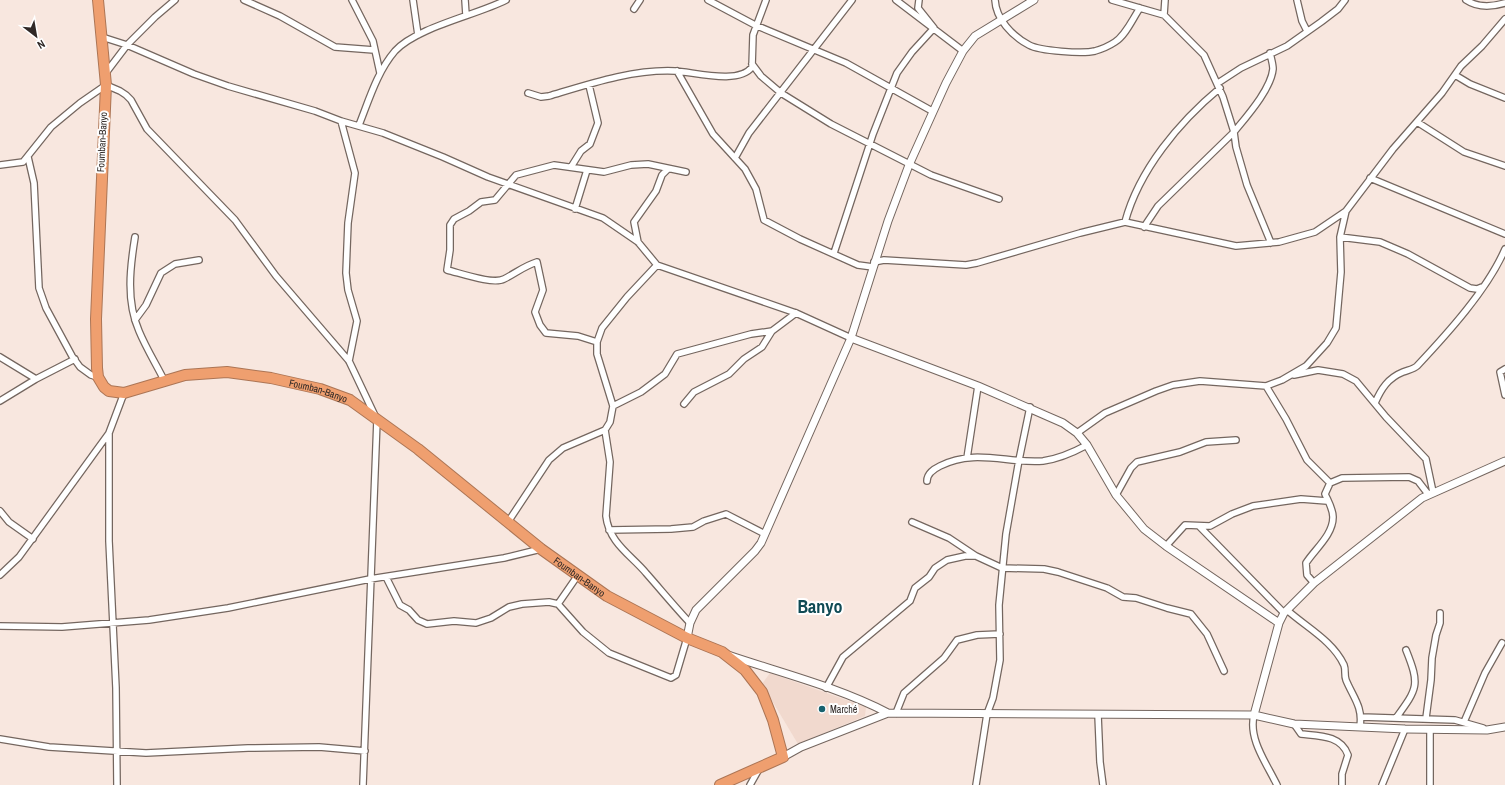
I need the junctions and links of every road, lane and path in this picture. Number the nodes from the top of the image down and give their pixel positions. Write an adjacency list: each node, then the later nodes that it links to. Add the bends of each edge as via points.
1 (98, 0): 33 (highway, Foumban-Banyo)
2 (175, 0): 34 (street)
3 (244, 0): 35 (street, via 280,16 335,47)
4 (352, 0): 35 (street, via 369,32)
5 (412, 0): 32 (street)
6 (465, 0): 25 (street)
7 (506, 0): 25 (street, via 484,11)
8 (640, 0): 24 (street)
9 (708, 0): 21 (street)
10 (766, 0): 29 (street)
11 (852, 0): 36 (street)
12 (896, 0): 30 (street)
13 (919, 0): 30 (street, via 918,8)
14 (995, 0): 28 (street)
15 (1034, 0): 28 (street)
16 (1112, 0): 23 (street)
17 (1165, 0): 26 (street)
18 (1297, 0): 31 (street)
19 (1345, 0): 31 (street, via 1338,9)
20 (1466, 0): 22 (street, via 1483,6 1497,6)
21 (717, 2): 29 (street)
22 (1502, 3)
23 (1140, 8): 26 (street); 28 (street, via 1116,41 1094,51 1053,50 1030,45)
24 (634, 9)
25 (466, 15): 32 (street)
26 (1164, 15): 46 (street, via 1204,55)
27 (1505, 19): 43 (street)
28 (1001, 20): 37 (street, via 978,33)
29 (755, 25): 36 (street); 39 (street)
30 (934, 28): 37 (street); 47 (street, via 902,63)
31 (1307, 31): 38 (street, via 1287,46)
32 (418, 35): 41 (street, via 395,51)
33 (102, 37): 34 (street); 42 (highway, Foumban-Banyo)
34 (127, 45): 42 (street); 52 (street, via 194,74)
35 (374, 50): 41 (street)
36 (814, 50): 47 (street, via 846,63); 49 (street)
37 (963, 51): 51 (street)
38 (1270, 53): 46 (street, via 1241,68); 55 (street, via 1273,69 1271,76 1260,98)
39 (752, 64): 40 (street, via 742,75 724,76); 49 (street, via 761,76)
40 (677, 71): 45 (street, via 653,71); 58 (street, via 713,134)
41 (380, 73): 54 (street)
42 (105, 74): 44 (highway, Foumban-Banyo)
43 (1455, 75): 50 (street); 53 (street)
44 (106, 85): 57 (street, via 51,127); 91 (street, via 120,90 131,100 147,129 235,220 276,276); 94 (highway, Foumban-Banyo, via 96,319)
45 (589, 85): 48 (street, via 544,97); 62 (street, via 598,123 590,144 581,151)
46 (1219, 85): 55 (street); 71 (street, via 1198,106 1155,159 1134,196)
47 (891, 89): 51 (street); 56 (street)
48 (528, 93)
49 (781, 93): 56 (street, via 831,124); 58 (street, via 750,133)
50 (1505, 98)
51 (932, 111): 60 (street)
52 (341, 121): 54 (street); 91 (street, via 355,173 348,223 346,273 357,321)
53 (1417, 122): 61 (street, via 1464,152); 66 (street)
54 (359, 125): 67 (street)
55 (1234, 132): 72 (street, via 1158,206); 77 (street, via 1247,185)
56 (870, 144): 60 (street); 79 (street)
57 (28, 157): 59 (street, via 16,164); 90 (street, via 34,183 39,288 46,308)
58 (735, 158): 79 (street, via 745,169 756,189 764,220)
59 (0, 165)
60 (909, 165): 68 (street); 81 (street)
61 (1505, 166)
62 (571, 167): 64 (street); 67 (street, via 554,166 535,170 516,176)
63 (668, 168): 64 (street, via 648,164 631,165 604,172); 65 (street); 76 (street, via 662,175 656,191 634,222)
64 (587, 170): 69 (street)
65 (686, 172)
66 (1370, 178): 70 (street); 73 (street)
67 (508, 184): 69 (street); 88 (street, via 495,200 481,202 454,219 450,225 447,270 494,282 537,262 543,290 535,312 543,331 578,336)
68 (998, 199)
69 (575, 209): 76 (street, via 603,218)
70 (1346, 211): 75 (street); 77 (street, via 1315,232 1297,239)
71 (1125, 222): 72 (street); 81 (street, via 977,264 884,260)
72 (1144, 227): 77 (street, via 1236,246)
73 (1505, 234)
74 (135, 237): 85 (street, via 129,289)
75 (1340, 237): 83 (street, via 1380,242 1408,254 1470,288 1477,290); 93 (street, via 1342,272 1336,328 1306,366)
76 (638, 242): 82 (street)
77 (1271, 243)
78 (1505, 249): 83 (street)
79 (834, 253): 81 (street, via 858,265)
80 (199, 260): 85 (street, via 175,264 161,273 146,305)
81 (874, 264): 87 (street)
82 (657, 265): 84 (street); 88 (street, via 602,328)
83 (1484, 286): 102 (street, via 1448,333 1416,368 1390,380 1381,390)
84 (796, 313): 86 (street); 87 (street)
85 (135, 320): 96 (street)
86 (772, 331): 103 (street, via 762,347 744,359 729,374 694,392); 104 (street, via 751,334 677,354 665,374 641,392)
87 (850, 338): 97 (street); 125 (street)
88 (597, 342): 104 (street, via 597,354)
89 (0, 357): 95 (street)
90 (75, 359): 94 (street, via 91,375); 95 (street)
91 (349, 361): 106 (street)
92 (1505, 369): 100 (street, via 1500,370 1500,374)
93 (1289, 375): 98 (street); 102 (street, via 1318,370 1343,374 1359,384)
94 (98, 377): 99 (highway, via 109,391)
95 (36, 379): 101 (street)
96 (164, 380): 99 (highway, Foumban-Banyo); 106 (highway, Foumban-Banyo, via 211,372 271,378 341,396 357,404)
97 (978, 386): 105 (street); 112 (street)
98 (1266, 386): 109 (street, via 1200,381 1173,385 1105,413); 116 (street, via 1307,460)
99 (124, 394): 108 (street)
100 (1505, 395)
101 (0, 401)
102 (1375, 403): 117 (street, via 1426,459)
103 (684, 404)
104 (613, 406): 107 (street, via 610,422)
105 (1030, 407): 109 (street); 113 (street)
106 (377, 420): 121 (highway, Foumban-Banyo, via 418,449); 134 (street)
107 (605, 430): 121 (street, via 558,452 549,460); 124 (street, via 610,462 606,506)
108 (109, 433): 126 (street); 141 (street, via 109,541)
109 (1077, 433): 111 (street)
110 (1236, 440): 118 (street, via 1206,442 1180,452 1137,462 1130,468)
111 (1086, 445): 113 (street, via 1050,459); 118 (street)
112 (967, 458): 113 (street); 115 (street, via 951,460 937,468)
113 (1018, 460): 130 (street)
114 (1505, 461): 117 (street)
115 (926, 481)
116 (1330, 483): 117 (street, via 1342,478 1409,477 1418,481); 119 (street, via 1325,494)
117 (1430, 493): 135 (street)
118 (1116, 495): 127 (street, via 1136,521)
119 (1327, 501): 123 (street, via 1301,500 1254,506 1210,526); 135 (street, via 1333,517 1331,527 1306,563 1307,575)
120 (0, 511): 126 (street, via 9,522)
121 (508, 522): 128 (highway, Foumban-Banyo)
122 (912, 522): 129 (street, via 949,538)
123 (1199, 526): 127 (street, via 1184,525); 137 (street)
124 (609, 530): 125 (street, via 692,527 704,520 726,514); 139 (street, via 623,551 646,572)
125 (765, 534): 139 (street, via 755,551 696,610)
126 (33, 539): 132 (street)
127 (1166, 546): 140 (street)
128 (541, 549): 131 (highway, Foumban-Banyo); 133 (street, via 504,558)
129 (976, 556): 130 (street); 149 (street, via 947,560 936,568 915,588 910,601 843,657)
130 (1002, 568): 143 (street); 148 (street, via 1058,572 1107,588 1123,598 1136,598 1191,614 1207,634)
131 (578, 575): 136 (street); 144 (highway, Foumban-Banyo, via 624,606)
132 (0, 576)
133 (386, 577): 134 (street); 136 (street, via 400,605 427,624 454,621 476,623 515,605 535,602)
134 (370, 579): 141 (street, via 228,608); 167 (street)
135 (1314, 583): 137 (street)
136 (558, 604): 144 (street, via 583,632 609,653 667,677 672,678 676,675)
137 (1286, 611): 140 (street); 155 (street, via 1316,632 1344,664 1346,680 1359,705)
138 (1440, 613): 157 (street)
139 (690, 623): 144 (street)
140 (1279, 623): 154 (street)
141 (114, 624): 142 (street, via 62,627); 166 (street)
142 (0, 626)
143 (1000, 634): 151 (street, via 977,635 957,640 944,658 904,693); 152 (street, via 998,672)
144 (687, 638): 147 (highway, Foumban-Banyo)
145 (1502, 643): 158 (street)
146 (1406, 650): 156 (street, via 1414,668 1415,684 1411,697)
147 (722, 652): 149 (street); 168 (highway, Foumban-Banyo, via 745,670 762,692)
148 (1224, 672)
149 (826, 688): 150 (street)
150 (888, 713): 151 (street); 168 (street, via 801,747)
151 (896, 713): 152 (street)
152 (987, 714): 153 (street); 174 (street)
153 (1098, 714): 154 (street); 175 (street)
154 (1254, 715): 159 (street); 176 (street, via 1252,724 1255,740)
155 (1361, 717): 156 (street); 160 (street)
156 (1396, 718): 157 (street)
157 (1426, 718): 158 (street)
158 (1464, 722): 164 (street)
159 (1294, 724): 160 (street); 177 (street, via 1301,734 1331,738 1341,743 1348,755 1342,774)
160 (1360, 726): 162 (street)
161 (1505, 727): 164 (street)
162 (1405, 729): 163 (street); 178 (street)
163 (1430, 729): 164 (street); 179 (street)
164 (1487, 730)
165 (0, 739): 166 (street, via 49,747)
166 (115, 750): 167 (street, via 146,753 319,746); 170 (street)
167 (365, 751): 171 (street)
168 (783, 757): 169 (highway)
169 (759, 769): 172 (highway); 173 (street)
170 (117, 785)
171 (363, 785)
172 (720, 785)
173 (750, 785)
174 (976, 785)
175 (1103, 785)
176 (1277, 785)
177 (1342, 785)
178 (1382, 785)
179 (1430, 785)

